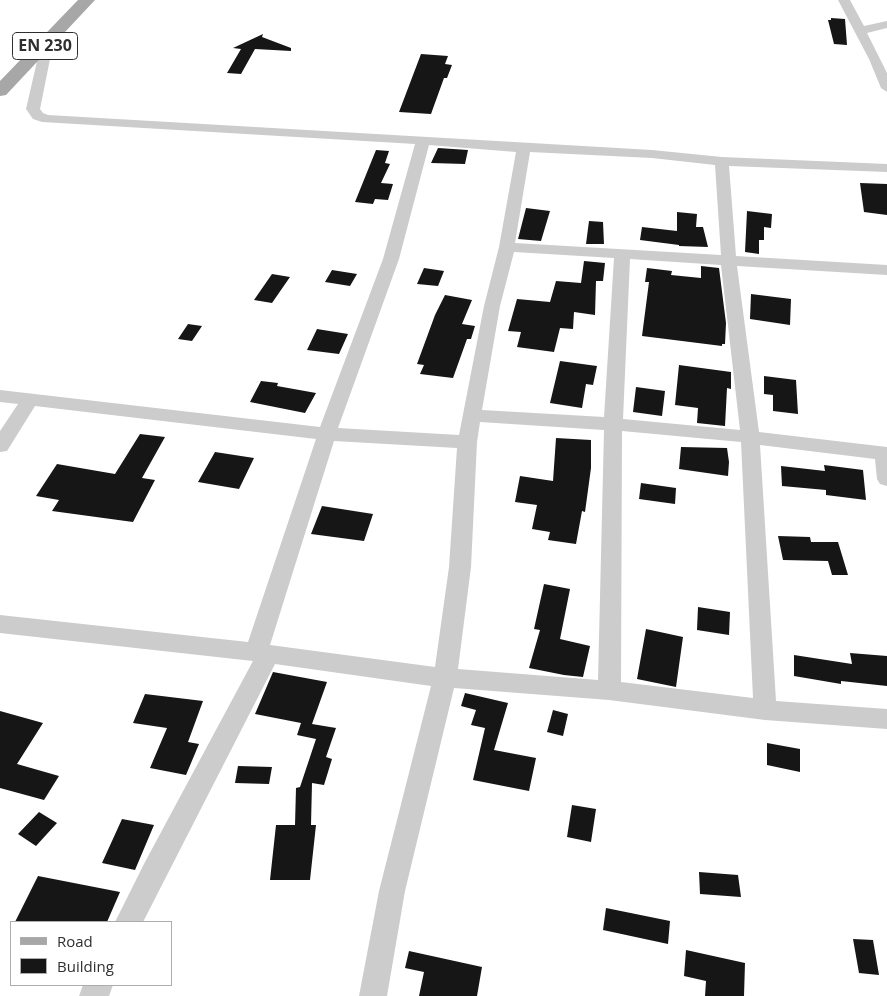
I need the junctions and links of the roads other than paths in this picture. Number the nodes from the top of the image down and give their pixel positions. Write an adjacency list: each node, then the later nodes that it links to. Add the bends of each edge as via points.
1 (87, 0): 5 (main road, EN 230)
2 (844, 0): 4 (street)
3 (887, 24): 4 (street)
4 (860, 31): 6 (street)
5 (46, 44): 7 (main road, EN 230); 8 (street, via 33,109 38,116)
6 (887, 85)
7 (0, 91)
8 (423, 140): 9 (street); 20 (street, via 391,259)
9 (524, 148): 10 (street); 12 (street)
10 (722, 161): 11 (street); 14 (street)
11 (887, 168)
12 (507, 246): 13 (street); 18 (street)
13 (622, 253): 14 (street); 19 (street)
14 (728, 262): 15 (street); 21 (street)
15 (887, 270)
16 (0, 396): 17 (street)
17 (30, 399): 20 (street); 23 (street)
18 (471, 415): 19 (street); 22 (street)
19 (613, 424): 21 (street); 29 (street)
20 (327, 434): 22 (street); 27 (street)
21 (750, 437): 24 (street); 30 (street)
22 (467, 442): 28 (street, via 460,567)
23 (0, 446)
24 (885, 454): 25 (street)
25 (887, 479)
26 (0, 624): 27 (street)
27 (262, 654): 28 (street); 32 (street)
28 (446, 678): 29 (street); 33 (street, via 392,890)
29 (609, 690): 30 (street)
30 (765, 710): 31 (street)
31 (887, 719)
32 (129, 921)
33 (373, 996)

